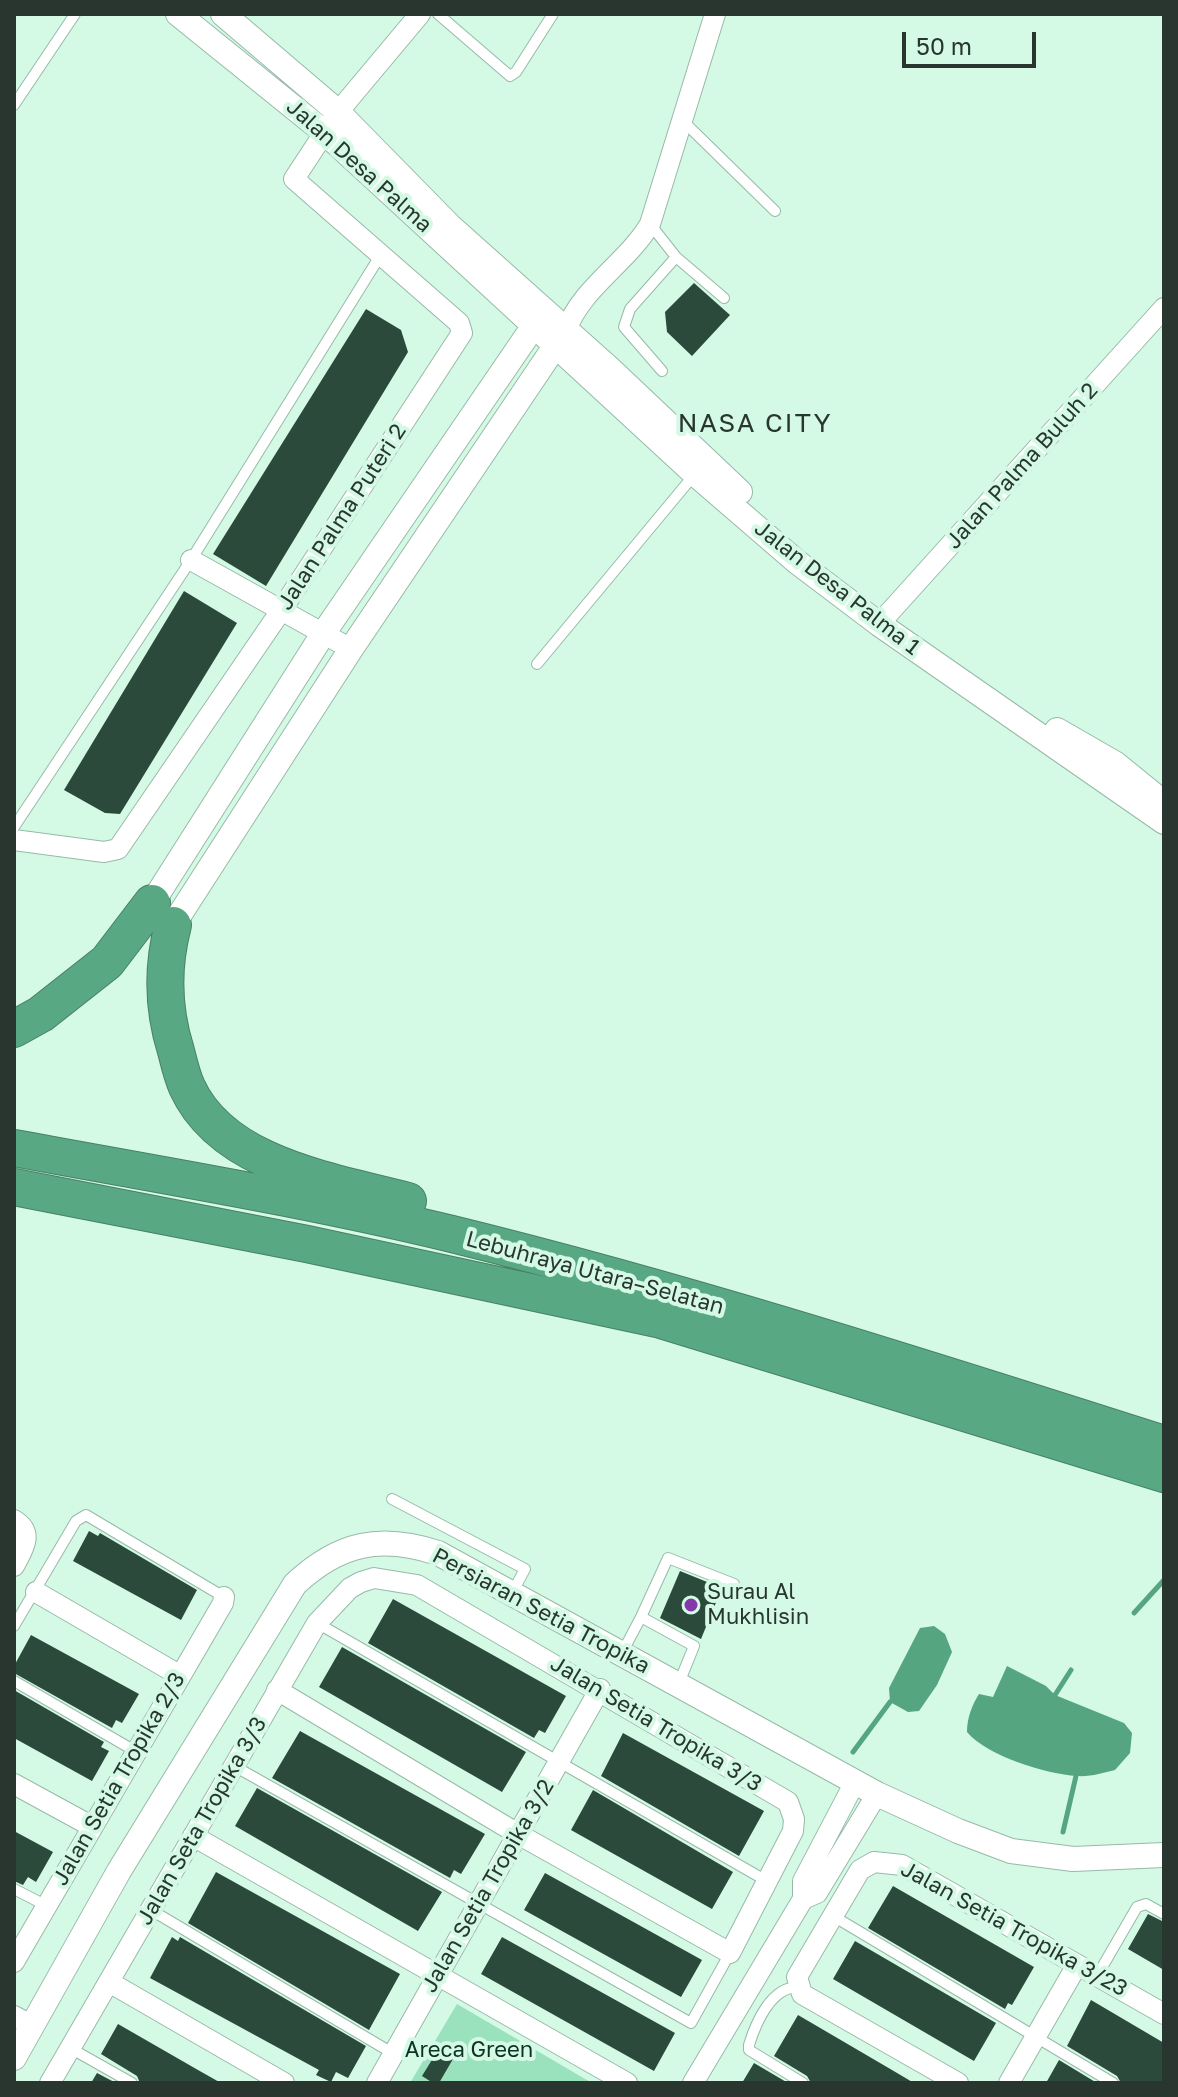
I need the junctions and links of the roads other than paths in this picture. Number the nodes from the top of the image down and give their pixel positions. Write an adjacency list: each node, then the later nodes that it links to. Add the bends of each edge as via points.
1 (75, 14): 8 (lane)
2 (178, 14): 10 (street, Jalan Desa Palma)
3 (223, 14): 10 (street, Jalan Desa Palma)
4 (420, 14): 10 (street)
5 (438, 14): 6 (lane, via 510,76)
6 (553, 14)
7 (715, 14): 9 (street)
8 (14, 105)
9 (683, 121): 11 (lane); 12 (street)
10 (331, 122): 13 (street, Jalan Palma Puteri 2, via 294,179); 17 (street, Jalan Desa Palma)
11 (775, 211)
12 (650, 224): 14 (lane); 17 (street, via 639,242)
13 (380, 256): 20 (lane); 21 (street, Jalan Palma Puteri 2, via 459,323 462,333)
14 (676, 257): 15 (lane); 18 (lane, via 630,309 624,327)
15 (724, 298)
16 (1164, 308): 22 (street, Jalan Palma Buluh 2)
17 (555, 326): 19 (street, Jalan Desa Palma 1); 22 (street, Jalan Desa Palma 1); 23 (street); 24 (street)
18 (662, 371)
19 (695, 474): 22 (street, Jalan Desa Palma 1, via 797,562); 25 (lane)
20 (191, 560): 21 (street); 28 (lane)
21 (280, 612): 23 (street); 29 (street, Jalan Palma Puteri 2, via 118,849 104,852)
22 (884, 618): 26 (street, Jalan Desa Palma 1, via 1116,764); 27 (street, Jalan Desa Palma 1)
23 (323, 634): 24 (street); 30 (street)
24 (351, 649): 30 (street)
25 (537, 664)
26 (1164, 803)
27 (1164, 822)
28 (14, 827)
29 (14, 840)
30 (163, 914): 31 (highway, via 41,1014); 34 (highway, via 170,1034 187,1088 221,1131 294,1170 731,1290 778,1308)
31 (14, 1029)
32 (14, 1148): 34 (highway, Lebuhraya Utara–Selatan, via 280,1196 453,1234)
33 (14, 1187): 36 (highway, Lebuhraya Utara–Selatan, via 661,1320)
34 (832, 1339): 35 (highway, Lebuhraya Utara–Selatan)
35 (1164, 1444)
36 (1164, 1474)
37 (392, 1499): 43 (lane, via 525,1569)
38 (14, 1520): 39 (street, via 25,1529)
39 (18, 1557)
40 (374, 1578): 46 (street, Jalan Seta Tropika 3/3, via 350,1588); 52 (street, Jalan Setia Tropika 3/3, via 417,1585)
41 (734, 1584): 45 (lane, via 668,1558)
42 (36, 1592): 44 (lane, via 76,1521 86,1515); 47 (lane); 49 (street)
43 (512, 1593): 48 (street, Persiaran Setia Tropika); 80 (street, Persiaran Setia Tropika, via 438,1553 409,1544 345,1550 304,1575 279,1607)
44 (224, 1597): 49 (street, Jalan Setia Tropika 2/3)
45 (641, 1617): 48 (lane); 51 (lane, via 694,1646)
46 (317, 1623): 53 (street, Jalan Seta Tropika 3/3); 55 (lane)
47 (14, 1626)
48 (622, 1653): 51 (street, Persiaran Setia Tropika)
49 (179, 1675): 54 (street, Jalan Setia Tropika 2/3)
50 (14, 1681): 54 (lane)
51 (678, 1685): 57 (street, Persiaran Setia Tropika)
52 (600, 1689): 55 (street, Jalan Setia Tropika 3/2); 65 (street, Jalan Setia Tropika 3/3, via 788,1802 793,1831)
53 (277, 1690): 56 (street, Jalan Seta Tropika 3/3); 61 (street)
54 (135, 1751): 60 (street, Jalan Setia Tropika 2/3)
55 (559, 1762): 61 (street, Jalan Setia Tropika 3/2); 65 (lane)
56 (234, 1766): 62 (street, Jalan Seta Tropika 3/3); 67 (lane)
57 (855, 1782): 59 (street, Persiaran Setia Tropika); 63 (street)
58 (14, 1784): 60 (street)
59 (877, 1794): 63 (street); 64 (street, Persiaran Setia Tropika, via 1011,1851 1073,1859)
60 (91, 1826): 68 (street, Jalan Setia Tropika 2/3)
61 (518, 1834): 67 (street, Jalan Setia Tropika 3/2); 72 (street)
62 (193, 1836): 69 (street, Jalan Seta Tropika 3/3); 75 (street)
63 (836, 1842): 90 (street, via 803,1881 803,1899)
64 (1164, 1855)
65 (765, 1880): 72 (street, Jalan Setia Tropika 3/3)
66 (14, 1889): 68 (lane)
67 (479, 1902): 72 (lane, via 691,2023); 75 (street, Jalan Setia Tropika 3/2)
68 (45, 1905): 73 (street, Jalan Setia Tropika 2/3)
69 (151, 1910): 77 (street, Jalan Seta Tropika 3/3); 84 (lane)
70 (1164, 1914): 76 (lane, via 1146,1904 1137,1907)
71 (833, 1916): 74 (street, Jalan Setia Tropika 3/23, via 860,1870 874,1862 893,1862); 78 (street, Jalan Setia Tropika 3/23, via 797,1977); 81 (lane)
72 (730, 1953)
73 (14, 1962)
74 (1077, 1965): 76 (street, Jalan Setia Tropika 3/23); 81 (street)
75 (437, 1976): 84 (street, Jalan Setia Tropika 3/2); 89 (street)
76 (1097, 1976): 79 (street, Jalan Setia Tropika 3/23)
77 (109, 1982): 82 (street, Jalan Seta Tropika 3/3); 87 (street)
78 (800, 1990): 91 (lane, via 775,1994 749,2050); 92 (street)
79 (1164, 2014)
80 (23, 2021): 83 (street, Persiaran Setia Tropika)
81 (1035, 2038): 93 (street); 94 (lane)
82 (70, 2048): 85 (street, Jalan Seta Tropika 3/3); 86 (lane)
83 (16, 2050)
84 (394, 2054): 88 (street, Jalan Setia Tropika 3/2)
85 (50, 2083)
86 (132, 2083)
87 (284, 2083)
88 (377, 2083)
89 (627, 2083)
90 (693, 2083)
91 (803, 2083)
92 (958, 2083)
93 (1009, 2083)
94 (1113, 2083)

